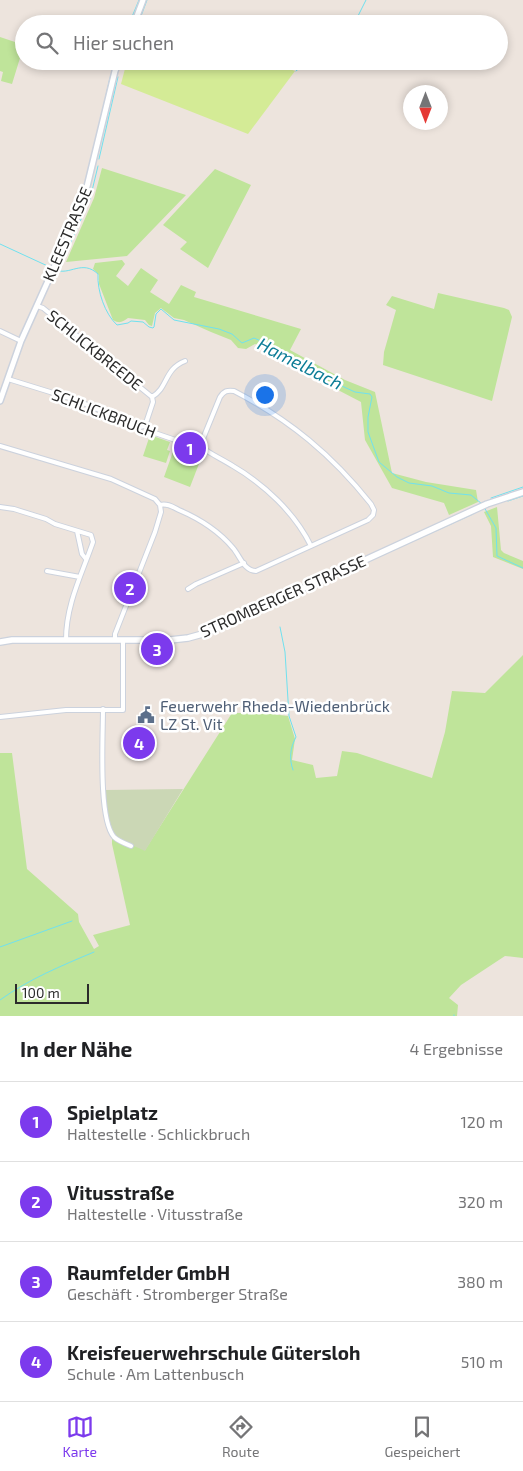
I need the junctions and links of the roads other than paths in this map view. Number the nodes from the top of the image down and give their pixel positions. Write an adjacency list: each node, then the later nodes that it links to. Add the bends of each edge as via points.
1 (143, 0): 2 (street)
2 (137, 15)
3 (117, 70): 4 (street, KLEESTRASSE, via 87,193)
4 (37, 306): 6 (street, KLEESTRASSE); 9 (street, SCHLICKBREEDE)
5 (0, 331): 6 (street)
6 (20, 341): 8 (street, KLEESTRASSE)
7 (185, 360): 9 (street, SCHLICKBREEDE, via 174,365 158,394)
8 (8, 379): 10 (street, KLEESTRASSE); 11 (street, SCHLICKBRUCH, via 76,400 139,427)
9 (152, 397): 11 (street, SCHLICKBREEDE)
10 (0, 402)
11 (146, 426): 13 (street, SCHLICKBRUCH, via 152,432)
12 (0, 446): 15 (street, via 111,479 156,499)
13 (200, 446): 18 (street, SCHLICKBRUCH, via 265,489 295,521); 18 (street, via 220,397 229,390 276,414 332,459 371,504 374,513 368,520)
14 (523, 492): 26 (main road, STROMBERGER STRASSE, via 478,508 206,633 170,640)
15 (160, 504): 20 (street, via 188,514 214,529); 25 (street, via 155,532)
16 (0, 507): 17 (street)
17 (77, 531): 19 (street); 19 (street, via 93,538)
18 (311, 546): 20 (street, via 256,571 251,571)
19 (86, 559): 22 (street)
20 (244, 564): 23 (street)
21 (48, 571): 22 (street)
22 (80, 577): 24 (street, via 70,604)
23 (188, 589)
24 (66, 640): 25 (main road, STROMBERGER STRASSE); 27 (main road, STROMBERGER STRASSE)
25 (115, 640): 26 (main road, STROMBERGER STRASSE)
26 (123, 640): 28 (street, via 123,710)
27 (0, 642)
28 (103, 709): 29 (street); 30 (street, via 103,803 111,832 115,838)
29 (0, 717)
30 (131, 846)

